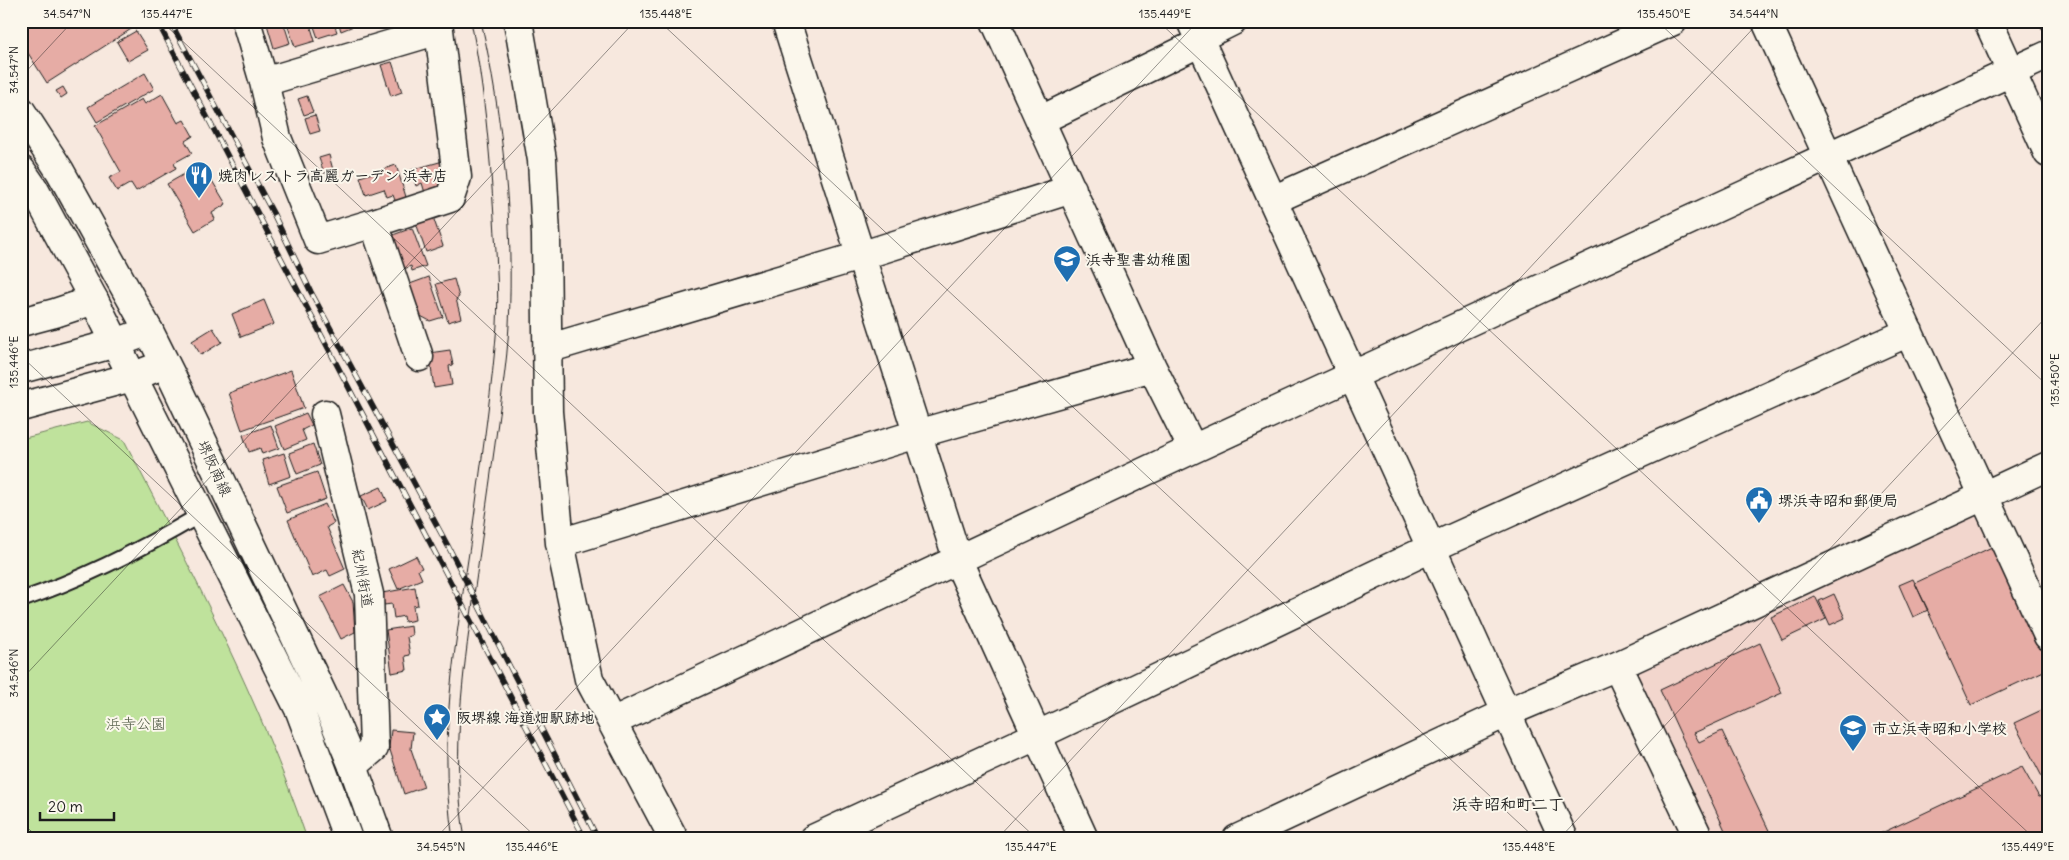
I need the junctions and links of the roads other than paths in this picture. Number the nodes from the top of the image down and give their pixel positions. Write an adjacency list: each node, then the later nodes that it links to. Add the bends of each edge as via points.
1 (246, 21): 12 (street)
2 (518, 21): 27 (street, via 542,160)
3 (786, 21): 21 (street)
4 (995, 21): 14 (street)
5 (1233, 21): 9 (street)
6 (1673, 21): 19 (street)
7 (1766, 21): 16 (street)
8 (1988, 21): 11 (street)
9 (1197, 34): 14 (street); 19 (street)
10 (2048, 55): 11 (street)
11 (2011, 73): 15 (street); 16 (street)
12 (264, 82): 20 (street, via 277,138 318,240); 20 (street, via 439,30 457,177 450,198)
13 (21, 111): 24 (street, 堺阪南線, via 60,172)
14 (1041, 120): 18 (street)
15 (2048, 153)
16 (1829, 157): 25 (street); 32 (street)
17 (21, 170): 22 (street)
18 (1072, 190): 21 (street); 30 (street)
19 (1273, 200): 32 (street)
20 (374, 223): 28 (street)
21 (860, 256): 27 (street); 36 (street)
22 (94, 300): 23 (street); 26 (street)
23 (21, 322)
24 (149, 331): 26 (street); 29 (street, 堺阪南線)
25 (1909, 332): 39 (street); 42 (street)
26 (116, 343): 31 (street); 33 (street)
27 (547, 349): 41 (street, via 548,412)
28 (420, 357)
29 (165, 364): 33 (street); 50 (street, 堺阪南線, via 328,706)
30 (1152, 367): 36 (street); 37 (street)
31 (21, 369)
32 (1354, 376): 37 (street); 42 (street)
33 (132, 377): 34 (street); 40 (street)
34 (21, 407)
35 (325, 414): 50 (street, 紀州街道, via 369,594 374,748)
36 (917, 434): 41 (street); 43 (street)
37 (1192, 449): 43 (street)
38 (2048, 466): 39 (street)
39 (1984, 497): 45 (street); 46 (street)
40 (200, 515): 44 (lane, via 62,586); 51 (street, via 300,711)
41 (560, 543): 48 (street, via 589,679)
42 (1431, 548): 47 (street); 49 (street)
43 (958, 561): 48 (street); 49 (street)
44 (21, 600)
45 (2048, 636)
46 (1617, 666): 47 (street); 58 (street)
47 (1506, 713): 56 (street); 57 (street)
48 (612, 722): 53 (street)
49 (1036, 736): 54 (street); 55 (street)
50 (353, 766): 52 (street, 堺阪南線)
51 (348, 839)
52 (379, 839)
53 (674, 839)
54 (813, 839)
55 (1084, 839)
56 (1237, 839)
57 (1564, 839)
58 (1699, 839)

